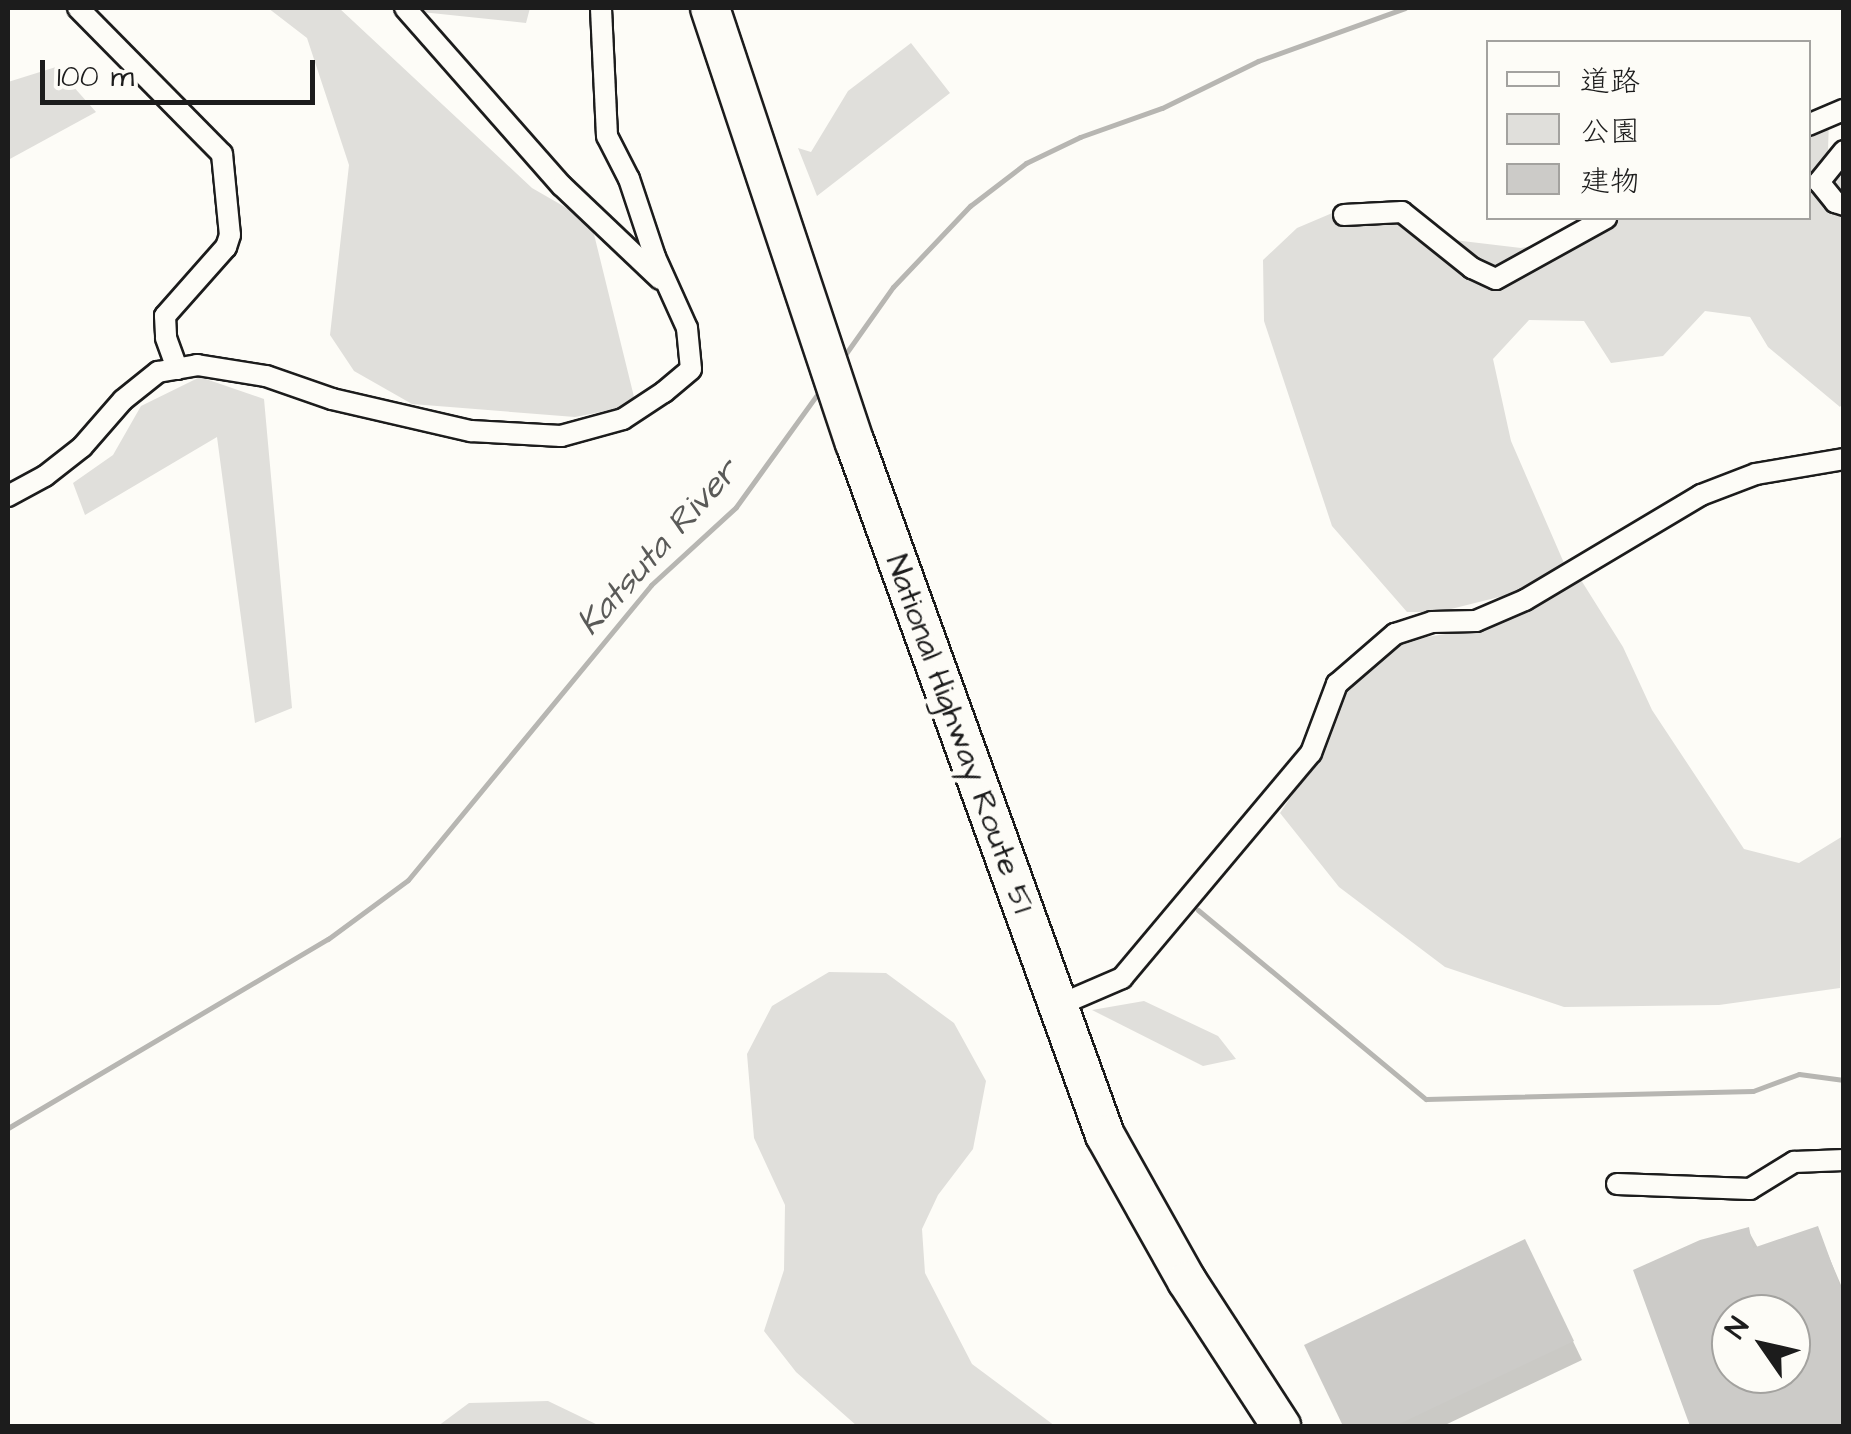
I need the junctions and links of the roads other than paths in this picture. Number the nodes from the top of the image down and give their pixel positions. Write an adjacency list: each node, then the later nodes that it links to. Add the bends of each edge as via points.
1 (78, 8): 12 (street, via 222,154 230,235 226,248 165,316)
2 (404, 8): 11 (street, via 562,186)
3 (602, 8): 11 (street, via 607,136)
4 (710, 8): 15 (highway, National Highway Route 51, via 855,443)
5 (1844, 110): 6 (street)
6 (1811, 125)
7 (1844, 151): 8 (street, via 1818,182)
8 (1844, 204)
9 (1344, 215): 10 (street, via 1402,212 1496,279)
10 (1602, 220)
11 (668, 287): 12 (street, via 687,328 691,369 624,419 560,436 471,431 238,370)
12 (178, 369): 14 (street, via 158,372 82,447)
13 (1844, 459): 15 (street, via 1740,480 1525,600 1476,621 1432,622 1395,634 1337,684 1312,753 1122,978)
14 (8, 496)
15 (1057, 1006): 18 (highway, National Highway Route 51, via 1106,1136 1187,1281)
16 (1844, 1160): 17 (street, via 1794,1162 1750,1189)
17 (1617, 1184)
18 (1281, 1426)

